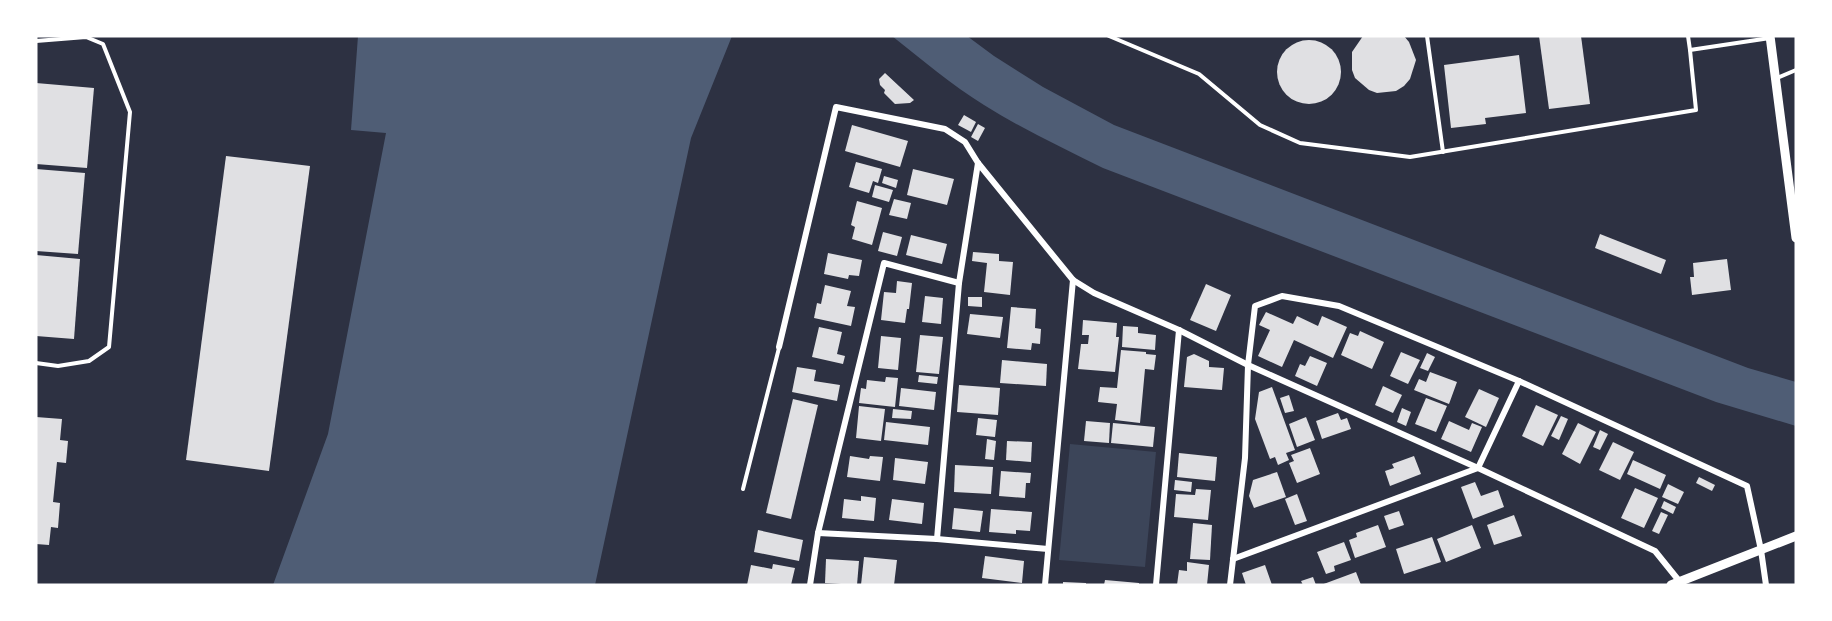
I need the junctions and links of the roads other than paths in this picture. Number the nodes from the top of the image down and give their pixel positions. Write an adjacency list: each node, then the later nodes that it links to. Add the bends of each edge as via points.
1 (1108, 36): 9 (lane, via 1199,74 1260,125 1300,143 1410,158)
2 (1427, 36): 9 (lane)
3 (1688, 36): 6 (lane)
4 (1770, 37): 6 (lane); 8 (street)
5 (36, 41): 16 (lane, via 86,37 103,44 130,112 109,347 89,361 58,366)
6 (1690, 50): 9 (lane, via 1696,110)
7 (1796, 70): 8 (lane)
8 (1776, 79): 11 (street)
9 (1443, 152)
10 (978, 163): 12 (street); 13 (street); 15 (street, via 965,142 945,129 836,107)
11 (1796, 238)
12 (1073, 280): 14 (street, via 1094,294); 24 (street)
13 (959, 283): 21 (street, via 884,264); 23 (street)
14 (1179, 330): 17 (street); 30 (street)
15 (779, 347): 20 (lane)
16 (36, 363)
17 (1248, 364): 18 (street, via 1255,306 1282,296 1340,306); 19 (street); 26 (street, via 1245,458)
18 (1519, 381): 19 (street); 25 (street, via 1746,486)
19 (1478, 468): 26 (street); 27 (street, via 1655,551)
20 (743, 489)
21 (818, 533): 23 (street); 28 (street)
22 (1796, 536): 25 (street)
23 (937, 539): 24 (street)
24 (1048, 549): 29 (street)
25 (1761, 550): 27 (street); 32 (street)
26 (1233, 559): 31 (street)
27 (1676, 583)
28 (810, 585)
29 (1045, 585)
30 (1156, 585)
31 (1230, 585)
32 (1766, 585)

